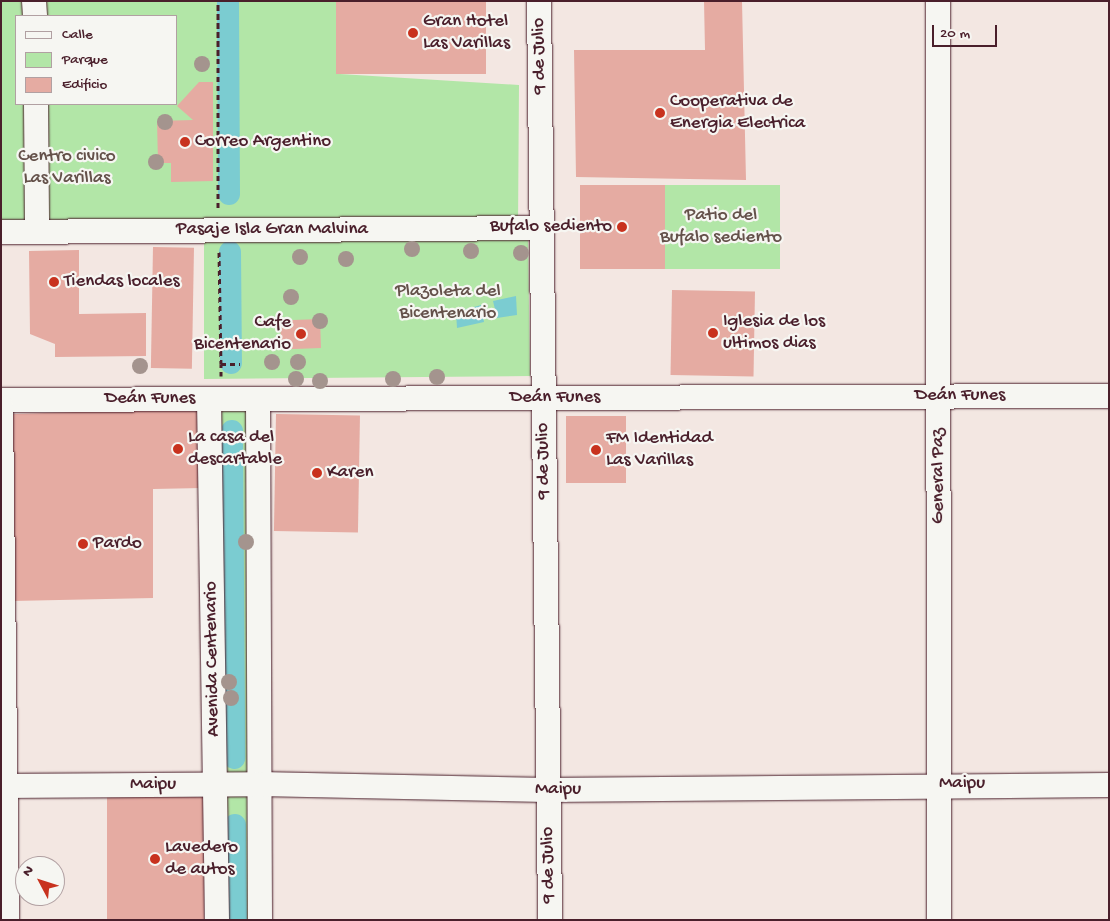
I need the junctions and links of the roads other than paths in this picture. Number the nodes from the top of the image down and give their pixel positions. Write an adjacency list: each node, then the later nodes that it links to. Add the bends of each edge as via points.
1 (34, 1): 4 (street)
2 (539, 1): 6 (street, 9 de Julio)
3 (938, 1): 9 (street, General Paz)
4 (34, 15)
5 (36, 105): 7 (street)
6 (543, 228): 7 (street, Pasaje Isla Gran Malvina); 11 (street, 9 de Julio)
7 (37, 231): 8 (street, Pasaje Isla Gran Malvina)
8 (1, 232)
9 (939, 396): 10 (street, Deán Funes); 11 (street, Deán Funes); 17 (street, General Paz)
10 (1109, 396)
11 (544, 398): 13 (street, Deán Funes); 21 (street, 9 de Julio)
12 (209, 399): 13 (street, Deán Funes); 14 (street, Deán Funes); 19 (street, Avenida Centenario)
13 (258, 399): 16 (street)
14 (1, 400)
15 (1, 406): 20 (street)
16 (259, 784): 19 (street, Maipu); 21 (street, Maipu); 24 (street)
17 (938, 784): 18 (street, Maipu); 21 (street, Maipu); 26 (street, General Paz)
18 (1109, 784)
19 (215, 785): 20 (street, Maipu); 23 (street, Avenida Centenario)
20 (4, 786): 22 (street)
21 (547, 790): 25 (street, 9 de Julio)
22 (7, 920)
23 (216, 920)
24 (260, 920)
25 (550, 920)
26 (939, 920)

